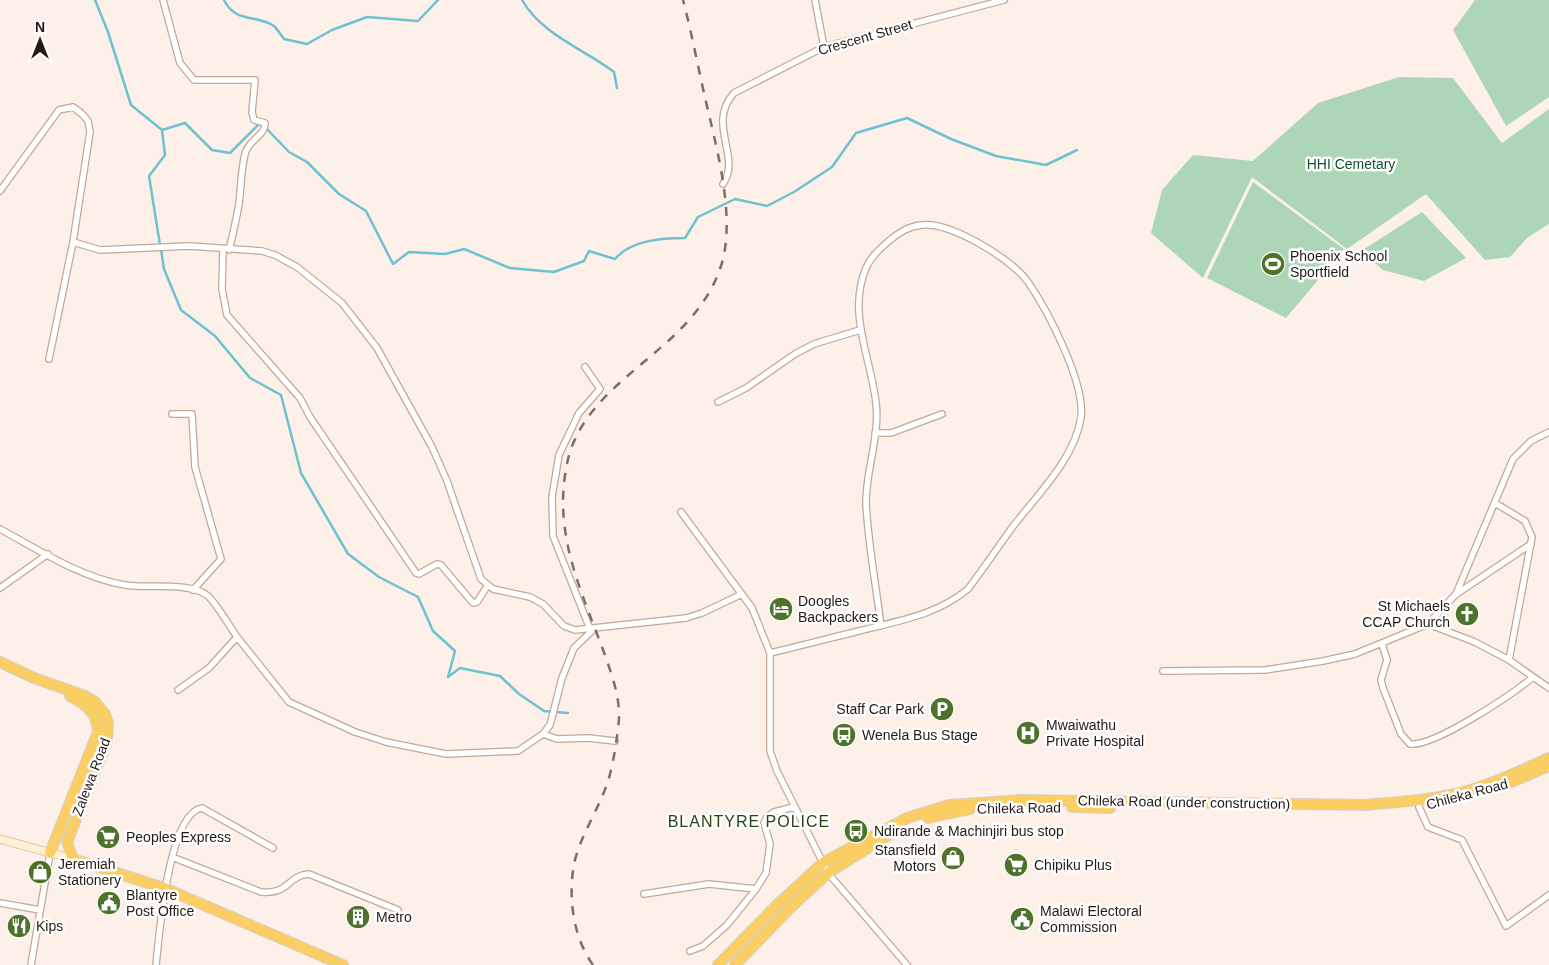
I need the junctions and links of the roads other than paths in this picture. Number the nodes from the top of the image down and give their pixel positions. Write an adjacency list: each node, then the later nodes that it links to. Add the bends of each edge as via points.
1 (163, 0): 8 (street, via 180,63 194,80 255,80 252,112 254,120 265,123 265,127 245,152 239,205)
2 (815, 0): 4 (street)
3 (1000, 0): 4 (street, Crescent Street)
4 (824, 46): 5 (street, Crescent Street, via 734,93 724,104 721,124 728,178)
5 (723, 184)
6 (0, 191): 7 (street, via 59,110 73,107 88,122 90,132)
7 (73, 242): 8 (street, via 100,250 171,246); 10 (street)
8 (226, 250): 22 (street, via 262,251 288,261 342,303 358,323 377,348 432,447 459,514 475,567); 22 (street, via 222,289 226,315 300,398 416,573 441,565 473,602)
9 (860, 330): 12 (street, via 814,344); 16 (street, via 876,402); 28 (street, via 863,278 877,252 903,230 923,224 940,225 987,247 1027,280 1067,355 1081,398 1075,437 1065,456 968,589 953,602 930,612)
10 (49, 359)
11 (585, 367): 29 (street, via 600,389 579,413 559,454 552,497 553,536)
12 (718, 402)
13 (172, 414): 24 (street, via 192,414 195,467 221,559)
14 (942, 414): 16 (street, via 891,433)
15 (1549, 432): 17 (street, via 1531,441 1513,459)
16 (875, 433): 28 (street, via 867,473 866,503)
17 (1495, 503): 20 (street, via 1525,521 1530,528); 26 (street)
18 (681, 512): 25 (street)
19 (0, 529): 21 (street)
20 (1531, 544): 26 (street); 33 (street)
21 (48, 554): 23 (street); 24 (street, via 74,568 126,585)
22 (488, 585): 29 (street, via 530,596 569,628)
23 (0, 588)
24 (193, 590): 30 (street, via 208,596)
25 (740, 594): 29 (street, via 686,618); 32 (street, via 752,608)
26 (1456, 594): 27 (street)
27 (1428, 624): 31 (street); 33 (street, via 1475,642)
28 (881, 626): 32 (street)
29 (592, 628): 40 (street, via 574,648 562,678 550,725)
30 (237, 637): 39 (street, via 208,668); 40 (street, via 288,702 355,732 446,754 518,751)
31 (1382, 644): 35 (street, via 1355,654 1265,670); 37 (street, via 1387,660 1381,680 1383,688 1401,734 1410,744 1428,742 1500,701)
32 (770, 653): 44 (street, via 770,751)
33 (1508, 660): 37 (street)
34 (0, 662): 36 (highway, Zalewa Road)
35 (1163, 672)
36 (34, 678): 48 (highway, Zalewa Road, via 86,705 98,724 92,751); 50 (highway, Zalewa Road, via 85,696 102,708 108,723 107,742 67,842)
37 (1532, 678): 38 (street)
38 (1549, 688)
39 (178, 690)
40 (543, 734): 41 (street, via 556,739)
41 (615, 741)
42 (1549, 758): 51 (highway, Chileka Road (under construction), via 1503,779 1418,801 1365,805 1020,800 949,805 907,818)
43 (1549, 766): 45 (highway, Chileka Road, via 1480,793)
44 (794, 807): 51 (street); 54 (street, via 774,812 764,823 770,844 766,873)
45 (1419, 807): 52 (highway, Chileka Road, via 1361,811 965,809 906,825); 56 (street, via 1428,827 1462,840 1506,926)
46 (0, 839): 48 (street)
47 (273, 848): 49 (street, via 202,808 192,813)
48 (50, 853): 50 (street); 58 (street)
49 (172, 857): 53 (street); 59 (street, via 261,892 279,892 302,874 310,874)
50 (73, 859): 53 (highway)
51 (824, 862): 52 (street); 64 (highway, Chileka Road (under construction), via 776,905)
52 (828, 873): 65 (highway, Chileka Road); 66 (street)
53 (164, 888): 62 (street); 63 (highway)
54 (756, 890): 55 (street, via 710,884); 60 (street, via 727,925 703,946)
55 (644, 894)
56 (1549, 895)
57 (0, 903): 58 (street)
58 (40, 910): 61 (street)
59 (398, 910)
60 (690, 951)
61 (31, 965)
62 (156, 965)
63 (343, 965)
64 (718, 965)
65 (735, 965)
66 (907, 965)

